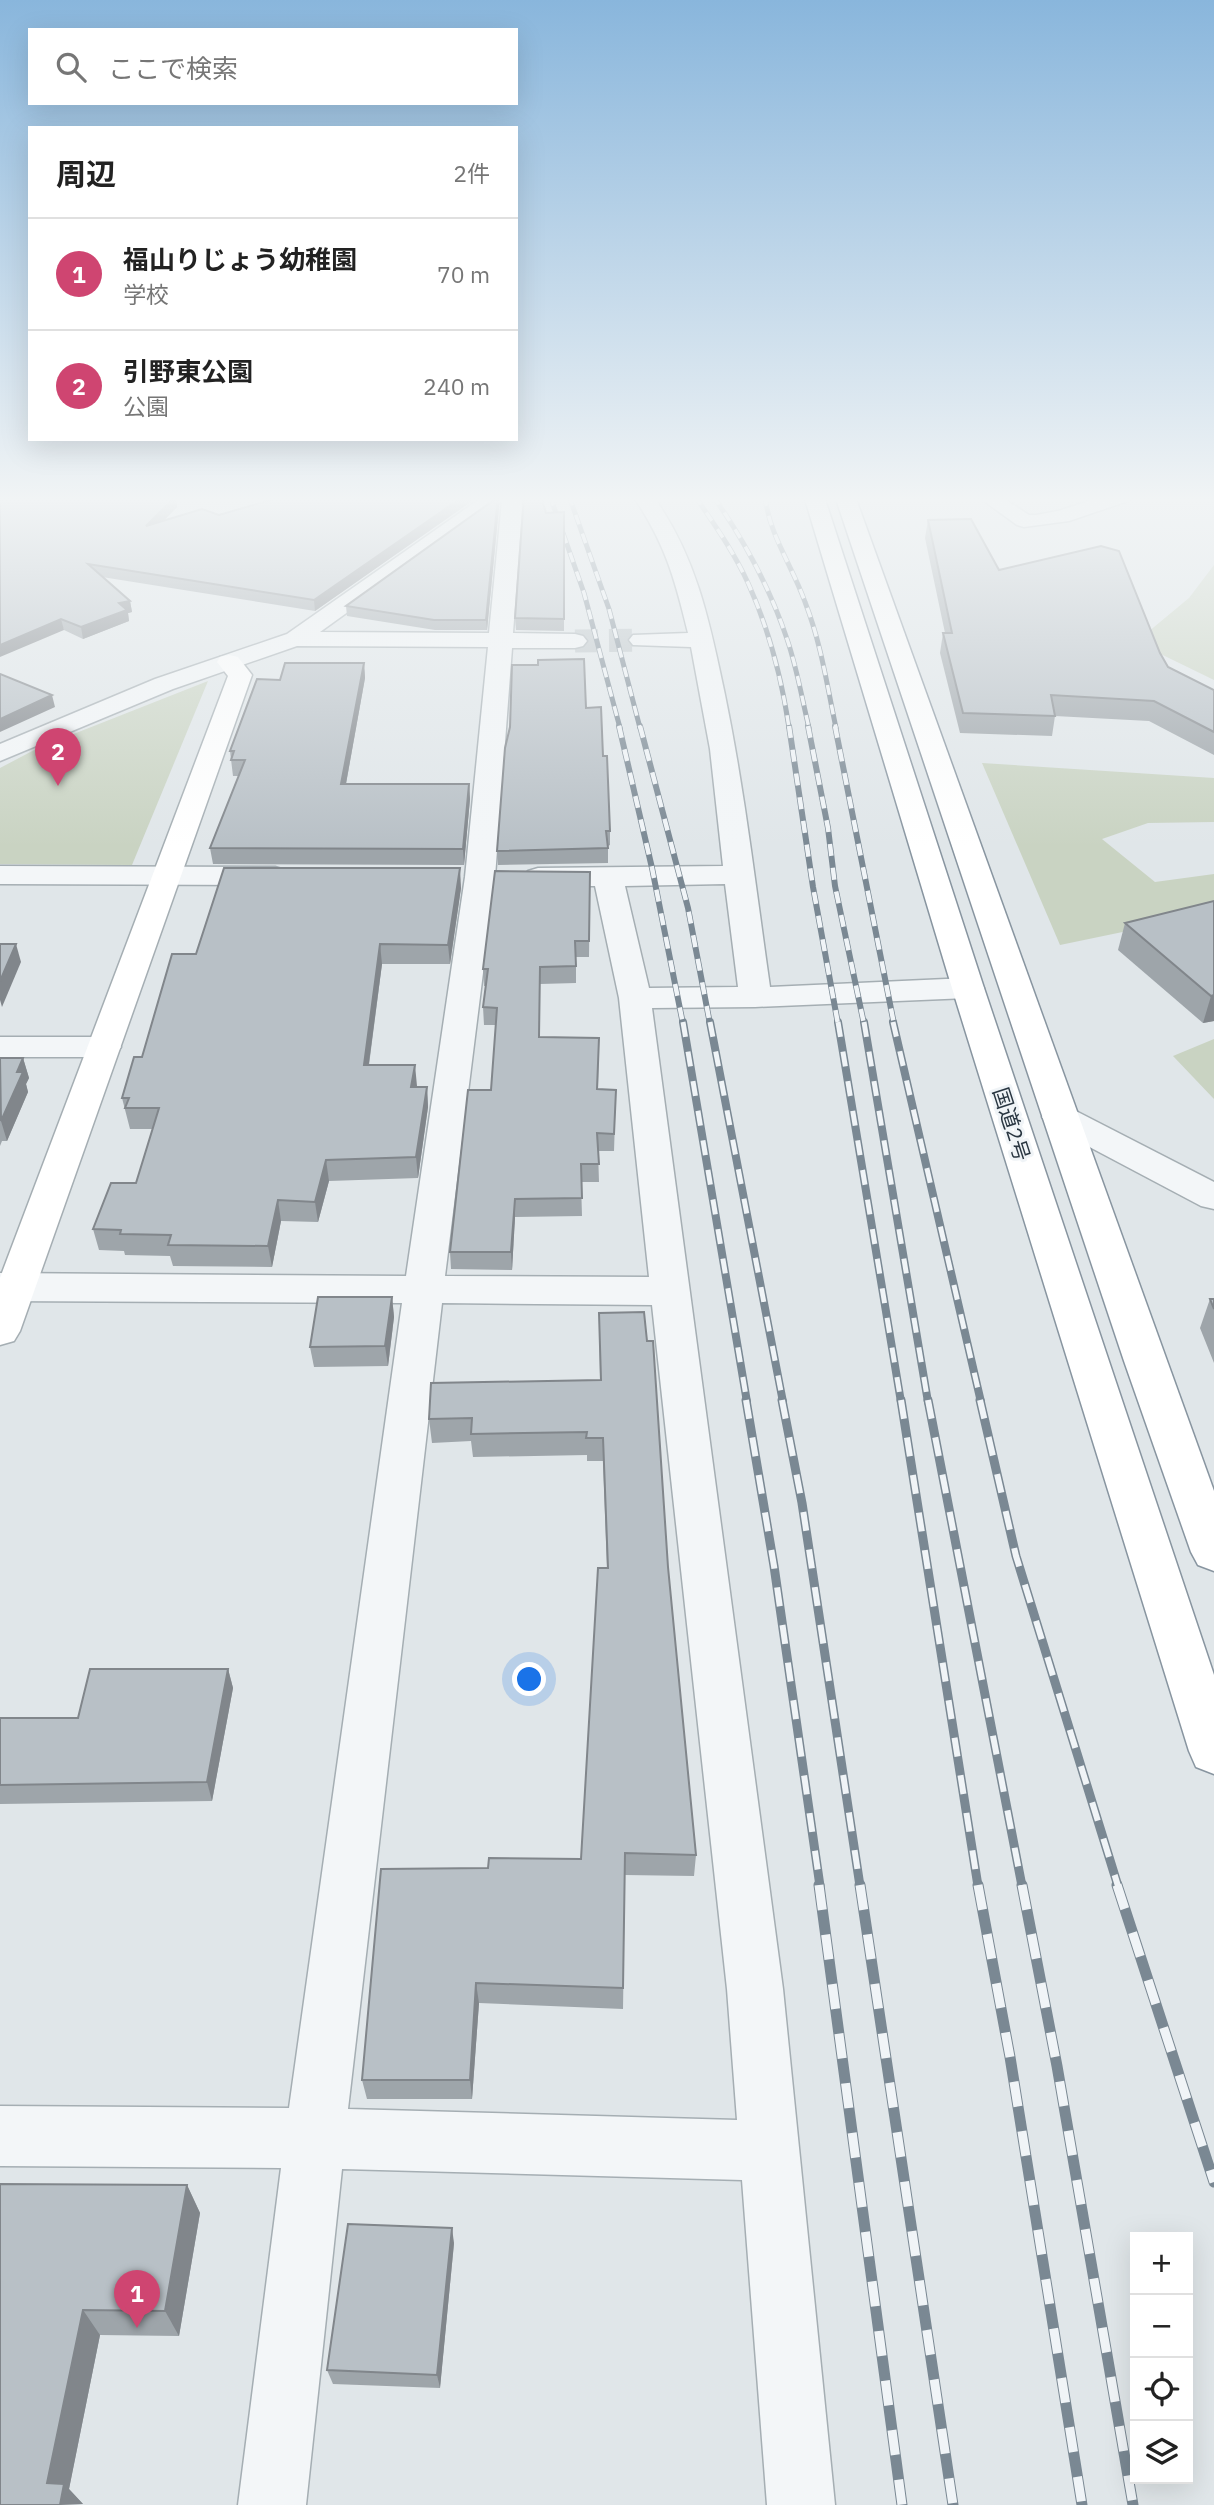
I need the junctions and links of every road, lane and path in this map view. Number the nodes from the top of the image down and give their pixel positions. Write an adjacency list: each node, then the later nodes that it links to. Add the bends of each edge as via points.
1 (332, 613): 6 (street)
2 (503, 613): 7 (street)
3 (695, 613): 9 (street)
4 (851, 613): 19 (main road, 国道2号)
5 (885, 613): 24 (main road)
6 (295, 639): 7 (street); 11 (street)
7 (501, 640): 10 (street); 17 (street)
8 (641, 640): 9 (street)
9 (702, 640): 14 (street, via 723,749)
10 (575, 641)
11 (229, 662): 12 (street, via 164,684); 15 (main road, via 240,675)
12 (0, 754)
13 (0, 875): 15 (street)
14 (739, 875): 18 (street); 20 (street)
15 (165, 876): 16 (street); 23 (main road)
16 (302, 876)
17 (467, 877): 18 (street); 27 (street)
18 (608, 877): 21 (street)
19 (968, 988): 20 (street); 31 (main road, 国道2号)
20 (755, 997): 21 (street)
21 (635, 998): 28 (street)
22 (0, 1047): 23 (street)
23 (104, 1047): 26 (main road)
24 (1060, 1117): 25 (street); 30 (main road)
25 (1214, 1197)
26 (9, 1287): 27 (street); 29 (main road)
27 (424, 1289): 28 (street); 33 (street)
28 (668, 1291): 34 (street, via 755,1989)
29 (0, 1331)
30 (1214, 1552)
31 (1214, 1751)
32 (0, 2136): 33 (street)
33 (315, 2138): 34 (street); 35 (street)
34 (768, 2151): 36 (street)
35 (272, 2505)
36 (801, 2505)

